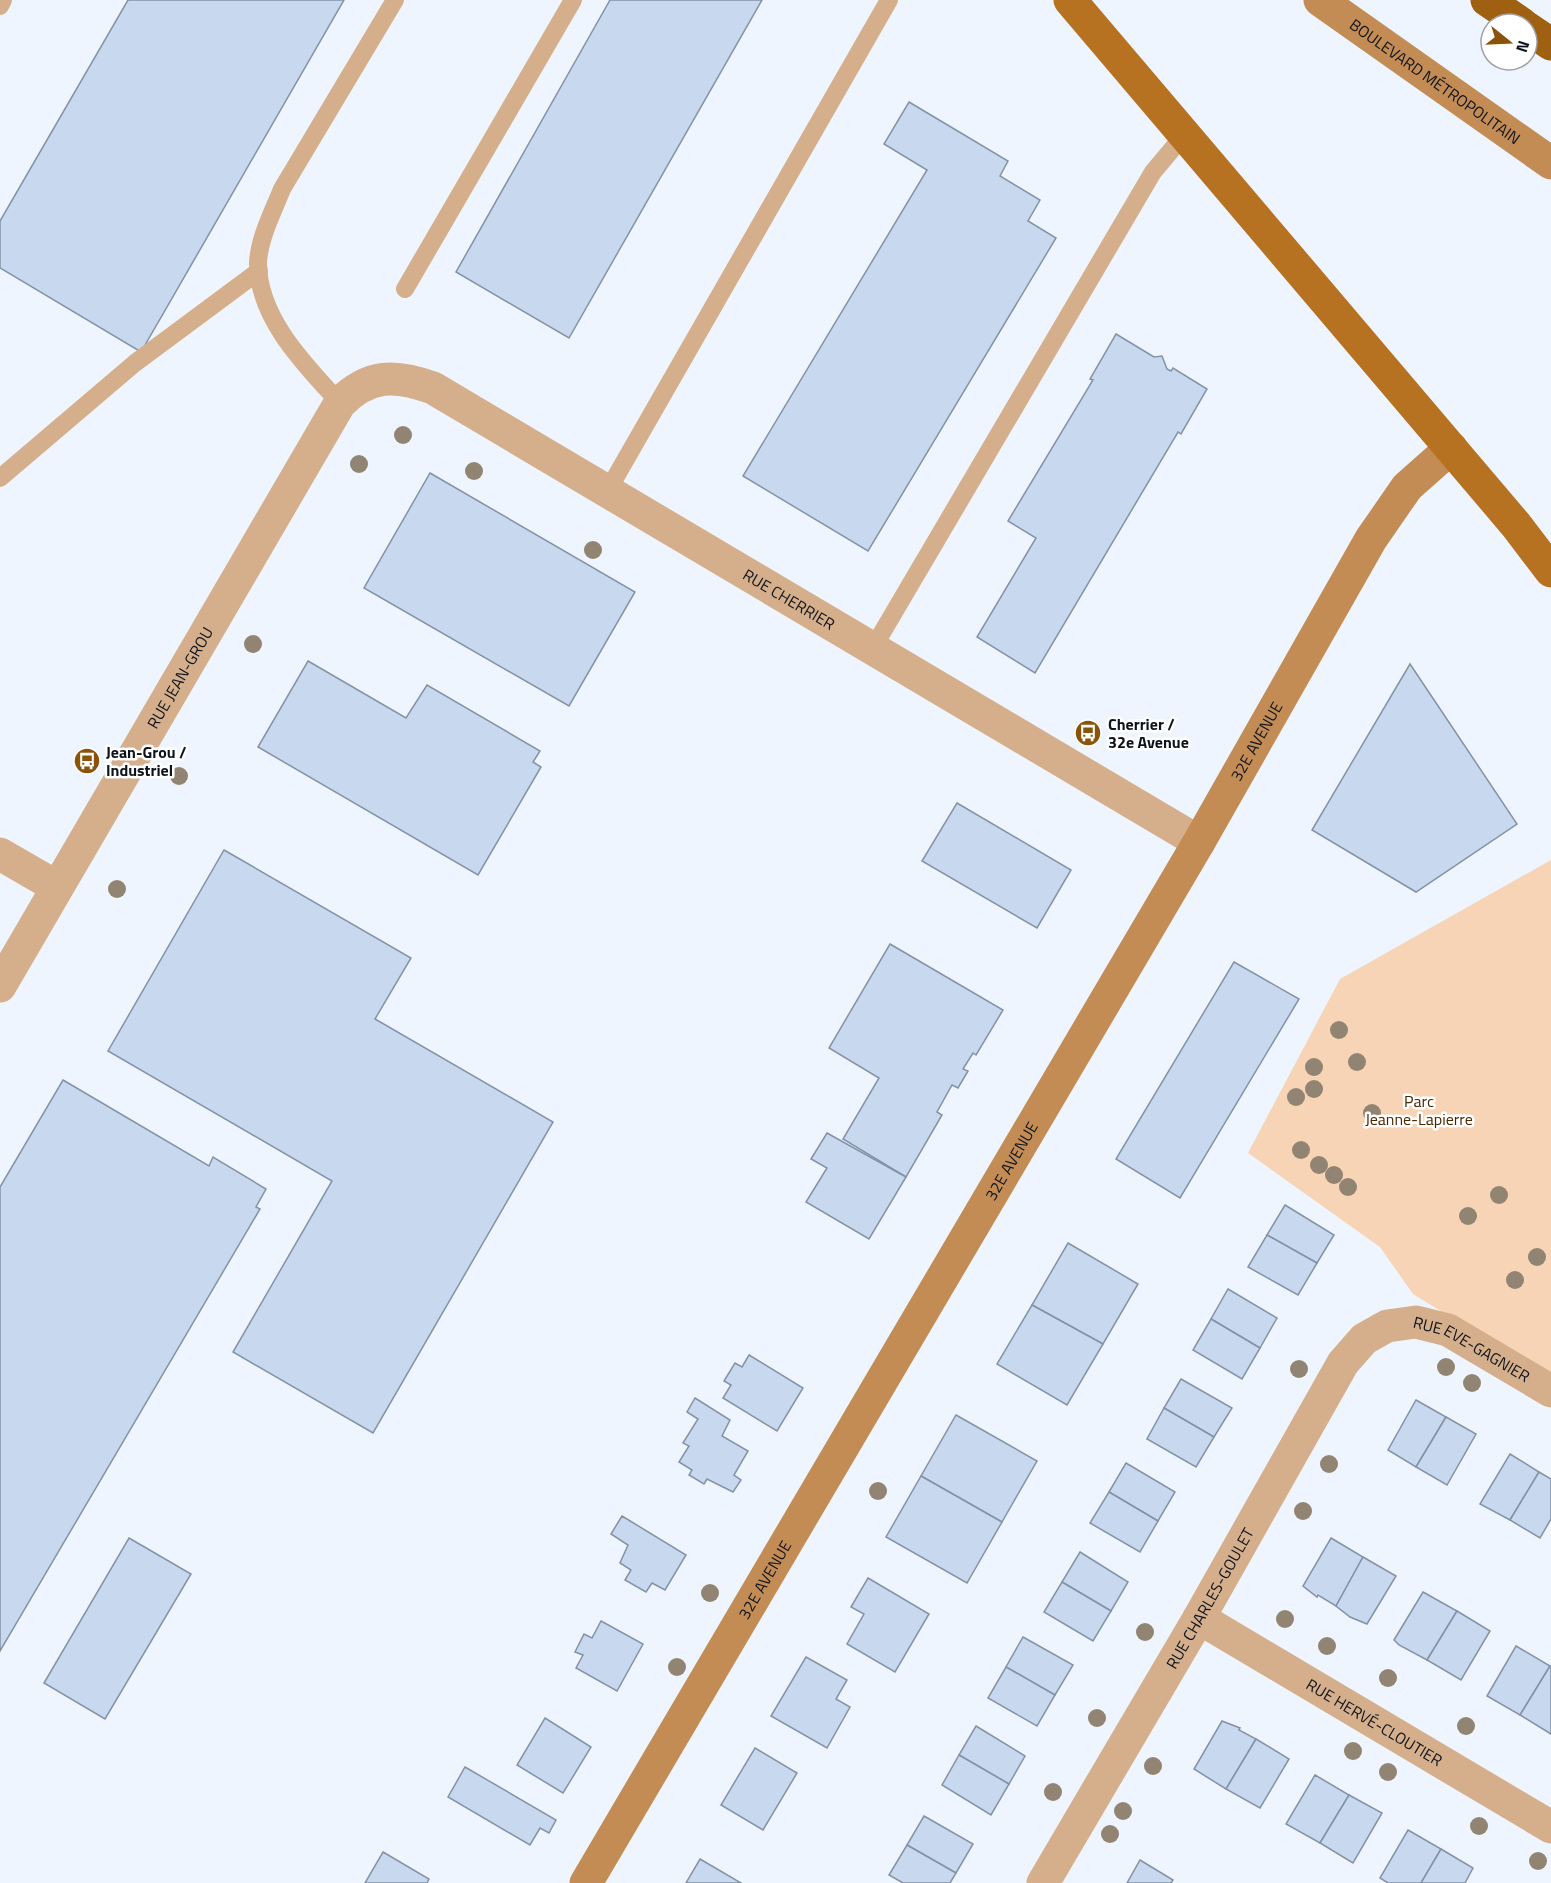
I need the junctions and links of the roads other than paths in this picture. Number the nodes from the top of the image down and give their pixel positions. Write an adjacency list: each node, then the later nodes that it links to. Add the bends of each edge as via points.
1 (3, 0): 8 (lane)
2 (395, 0): 12 (lane, via 282,189 261,244)
3 (573, 0): 13 (lane)
4 (889, 0): 18 (lane)
5 (1070, 0): 10 (main road)
6 (1320, 0): 11 (street, BOULEVARD MÉTROPOLITAIN)
7 (1487, 0): 9 (highway)
8 (0, 6)
9 (1504, 12)
10 (1184, 135): 16 (main road); 20 (lane, via 1153,172)
11 (1551, 163)
12 (259, 271): 15 (lane, via 260,286 286,339); 17 (lane, via 135,363)
13 (405, 289)
14 (371, 381): 15 (street, RUE JEAN-GROU, via 354,389); 18 (street, RUE CHERRIER, via 412,380 432,388)
15 (339, 403): 23 (street, RUE JEAN-GROU)
16 (1451, 448): 19 (main road); 21 (street, 32E AVENUE, via 1407,487 1383,520)
17 (0, 478)
18 (607, 492): 20 (street, RUE CHERRIER)
19 (1551, 571)
20 (873, 648): 21 (street, RUE CHERRIER)
21 (1199, 842): 29 (street, 32E AVENUE)
22 (0, 854): 23 (street)
23 (57, 887): 24 (street, RUE JEAN-GROU)
24 (0, 986)
25 (1388, 1326): 26 (street, RUE EVE-GAGNIER, via 1416,1322 1448,1330); 27 (street, RUE CHARLES-GOULET, via 1364,1339 1343,1363)
26 (1551, 1391)
27 (1199, 1618): 28 (street, RUE HERVÉ-CLOUTIER); 30 (street, RUE CHARLES-GOULET)
28 (1551, 1827)
29 (586, 1883)
30 (1043, 1883)

